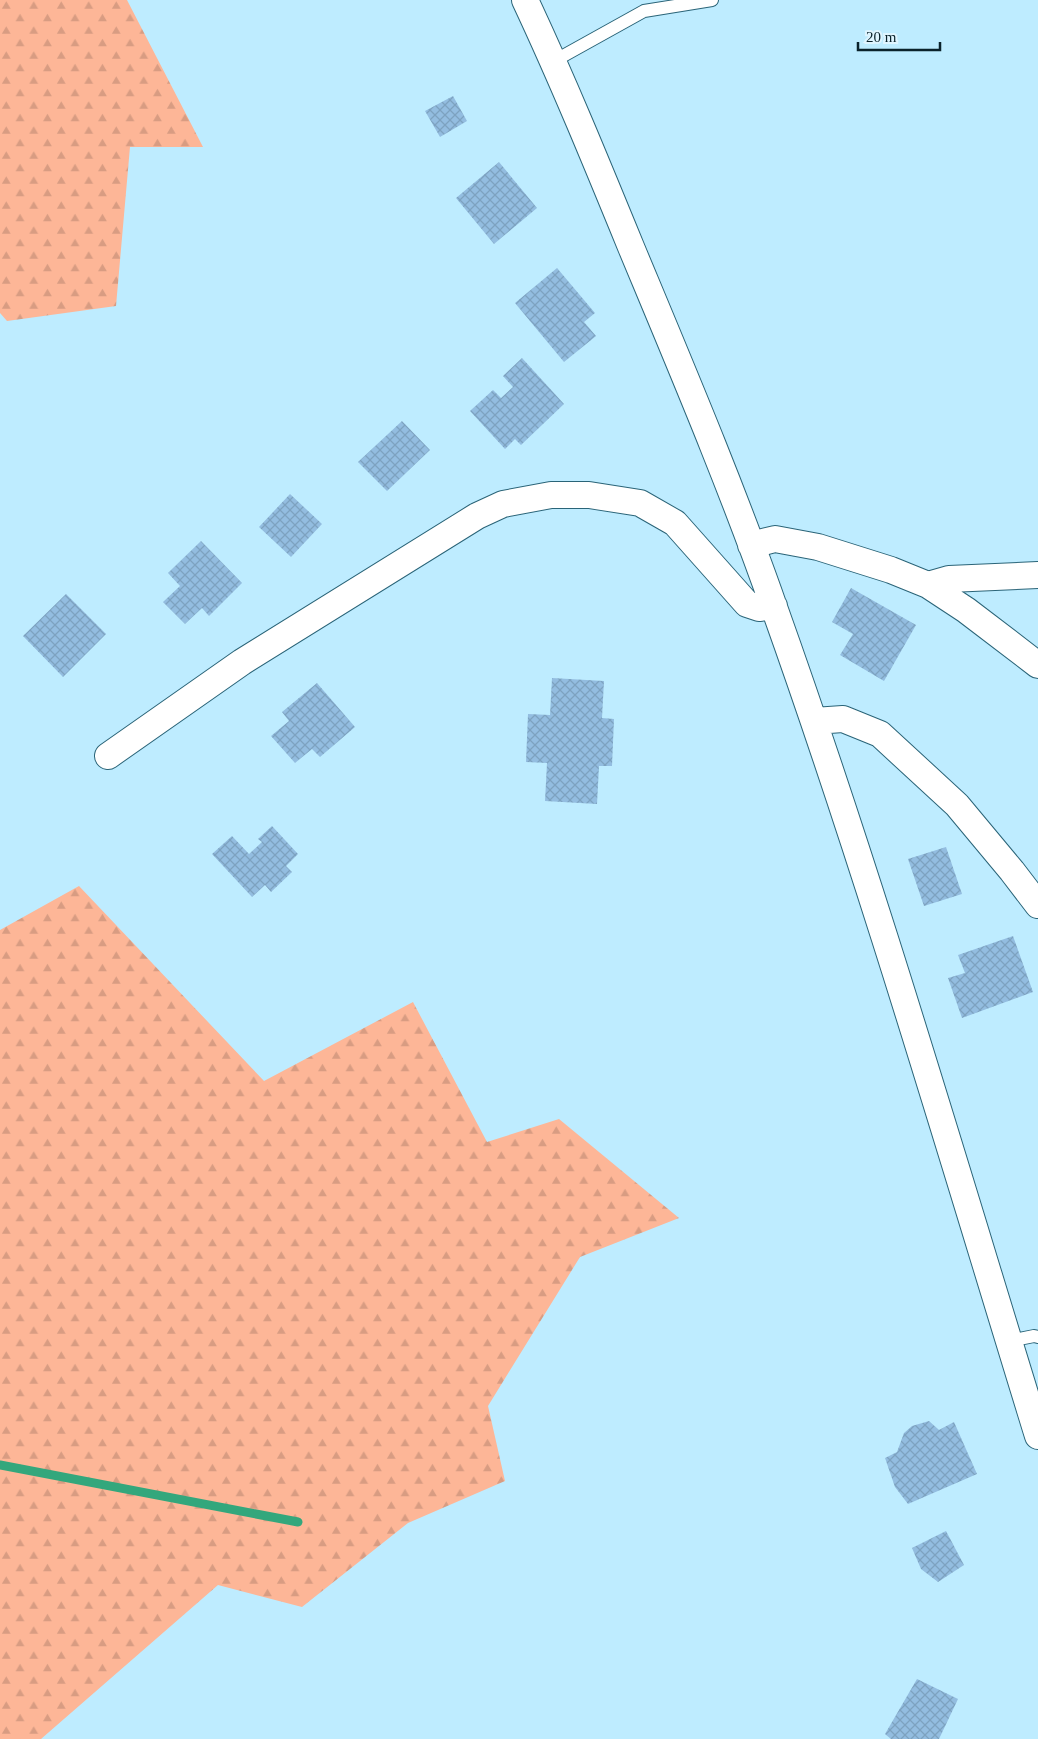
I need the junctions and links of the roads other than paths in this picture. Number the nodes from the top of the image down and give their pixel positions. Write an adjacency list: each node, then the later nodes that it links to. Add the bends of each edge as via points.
1 (525, 0): 3 (street)
2 (712, 0): 3 (lane, via 644,11)
3 (554, 61): 4 (street)
4 (751, 545): 6 (street, via 775,539 818,548); 7 (street)
5 (1038, 575): 6 (street, via 949,579)
6 (928, 584): 8 (street)
7 (774, 606): 9 (street); 10 (street, via 759,608 747,604 675,523 640,503 589,495 551,495 503,504 477,516 242,662)
8 (1038, 664)
9 (814, 721): 11 (street, via 843,718 880,734 957,805); 13 (street)
10 (108, 756)
11 (1038, 905)
12 (1038, 1338): 13 (lane)
13 (1009, 1341): 14 (street)
14 (1038, 1436)

